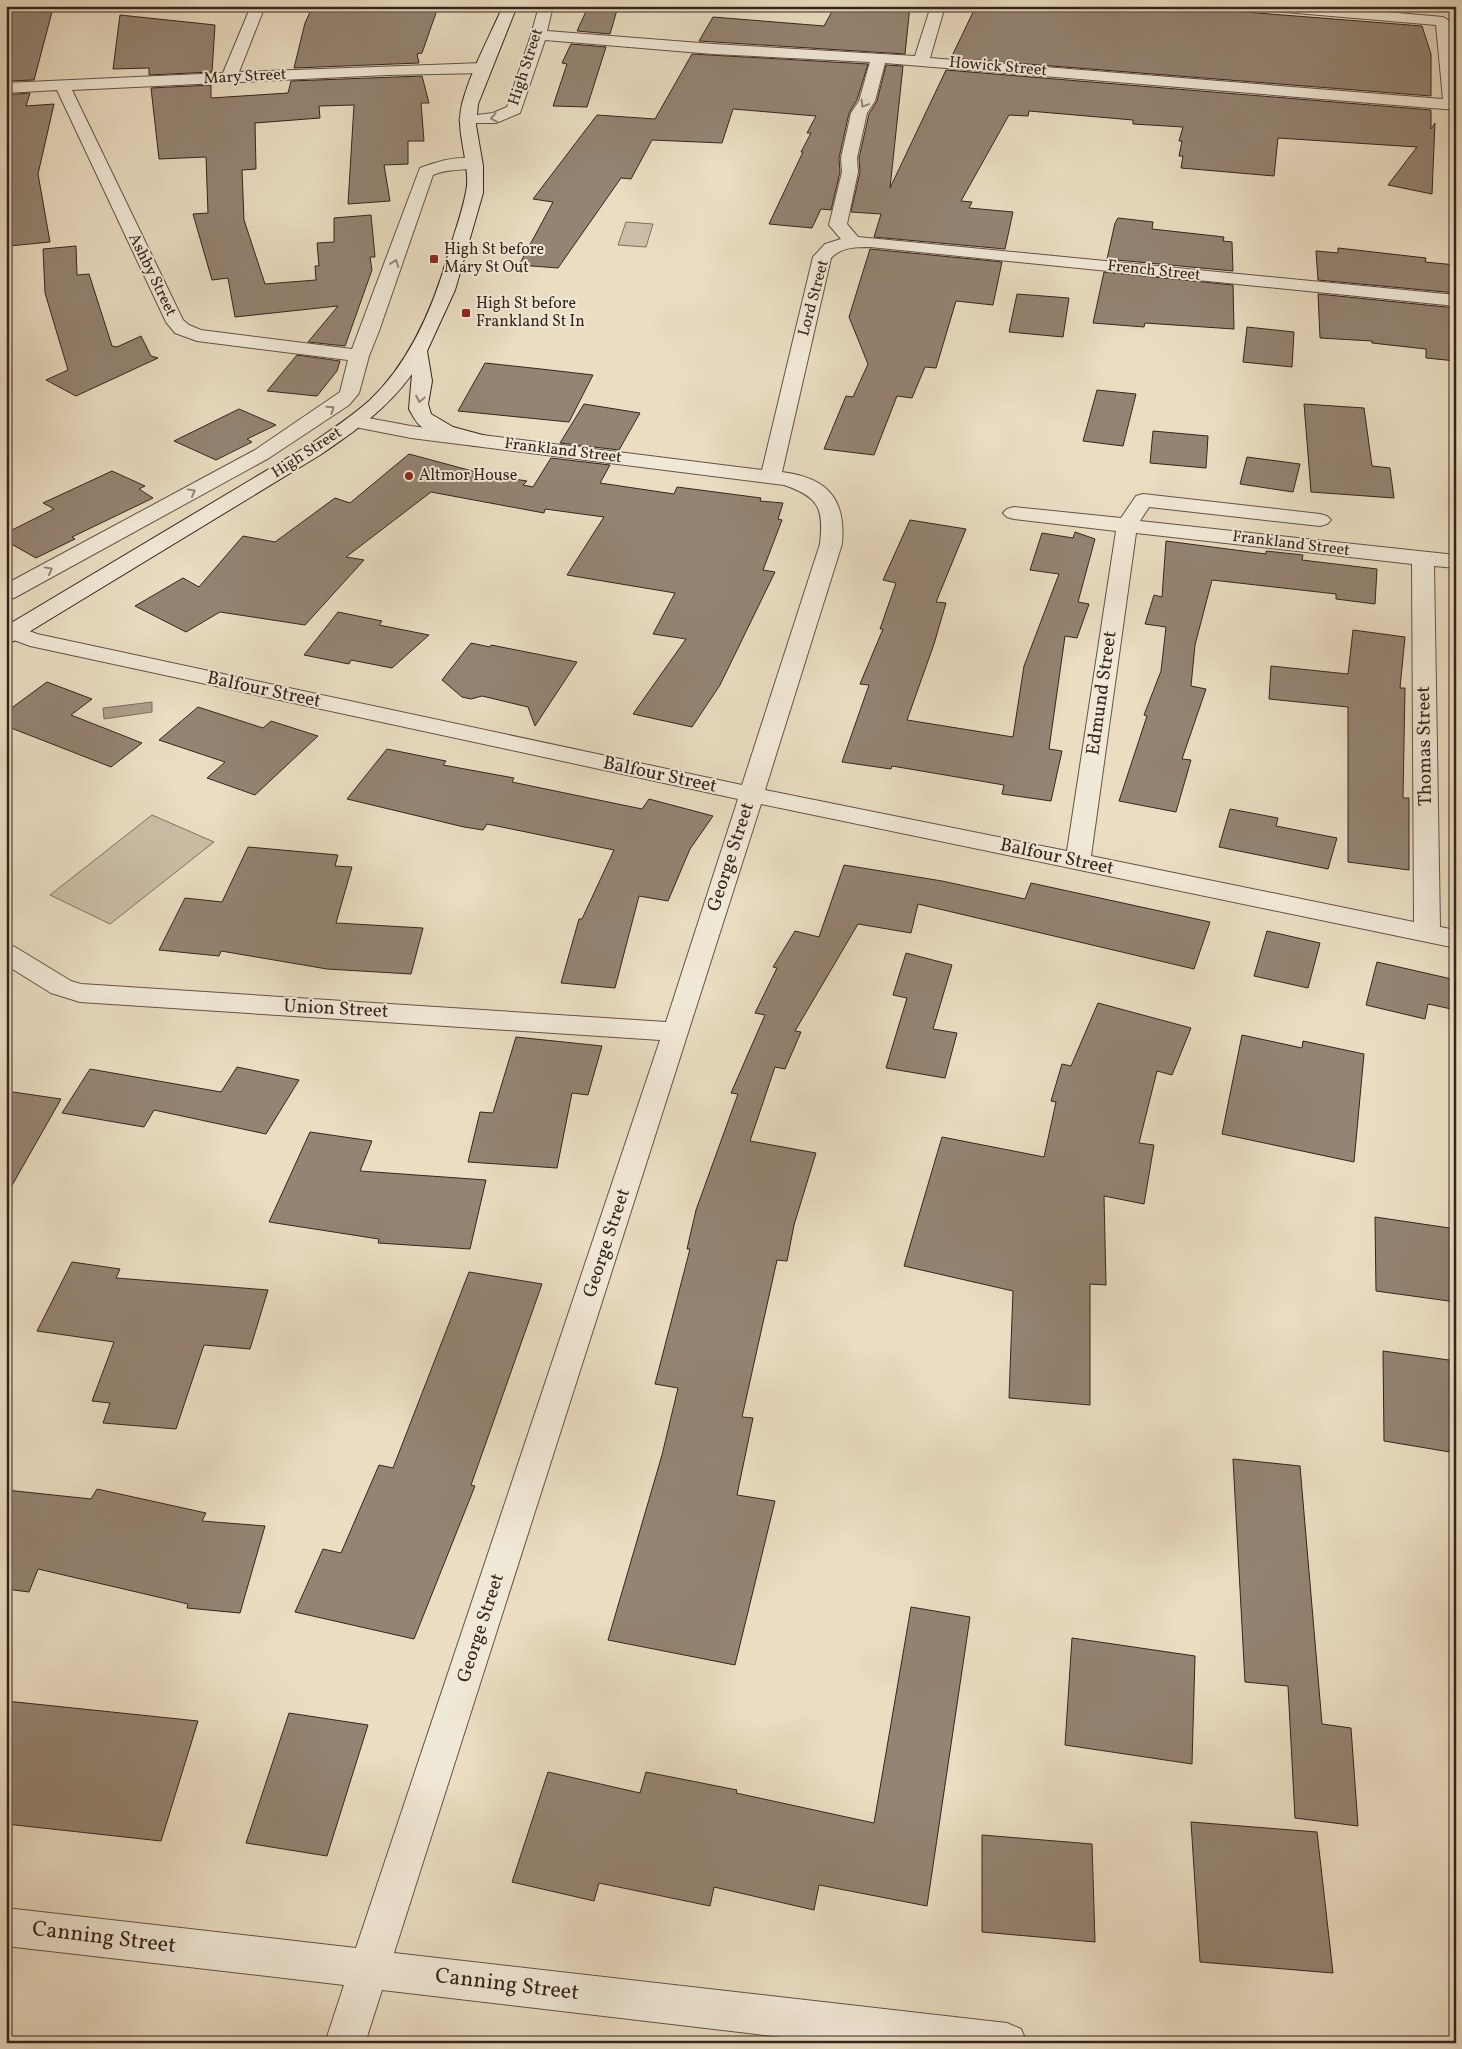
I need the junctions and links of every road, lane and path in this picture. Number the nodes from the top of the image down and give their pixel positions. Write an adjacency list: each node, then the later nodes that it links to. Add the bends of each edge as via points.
1 (258, 6): 10 (street)
2 (510, 6): 9 (street, High Street)
3 (546, 6): 6 (street, High Street)
4 (938, 6): 8 (street)
5 (1260, 6): 13 (street, via 1443,21)
6 (539, 35): 7 (street, Howick Street, via 713,50); 14 (street, High Street, one-way to 14, via 514,110 496,118)
7 (878, 58): 8 (street, Howick Street); 16 (street, Lord Street, one-way to 16, via 868,101 859,113 838,225)
8 (921, 61): 13 (street, Howick Street)
9 (483, 68): 10 (street, Mary Street); 14 (street, High Street)
10 (229, 78): 11 (street, Mary Street)
11 (62, 85): 12 (street, Mary Street); 19 (street, Ashby Street, via 174,322 196,335)
12 (6, 88)
13 (1454, 105)
14 (467, 120): 15 (street, High Street)
15 (474, 163): 18 (street, High Street, via 475,189 457,258 436,318); 19 (street, High Street, one-way to 15, via 370,331 426,172 442,165)
16 (853, 242): 17 (street, French Street); 22 (street, Lord Street, via 833,247 822,257)
17 (1456, 301)
18 (418, 351): 20 (street, High Street, via 401,379); 21 (street, one-way to 21, via 422,390 418,402 422,415 444,430)
19 (358, 356): 28 (street, High Street, one-way to 19, via 262,454 331,410 349,393)
20 (356, 422): 21 (street, Frankland Street); 29 (street, High Street, via 183,531)
21 (483, 441): 22 (street, Frankland Street)
22 (771, 476): 30 (street, George Street, via 802,484 820,493 827,500 834,519 831,544)
23 (1014, 513): 25 (street, Frankland Street)
24 (1320, 520): 25 (street, Frankland Street, via 1143,500)
25 (1127, 525): 26 (street, Frankland Street); 31 (street, Edmund Street)
26 (1423, 559): 27 (street, Frankland Street); 32 (street, Thomas Street)
27 (1456, 562)
28 (6, 593)
29 (10, 634): 30 (street, Balfour Street)
30 (751, 794): 31 (street, Balfour Street); 35 (street, George Street)
31 (1078, 861): 32 (street, Balfour Street)
32 (1427, 933): 33 (street, Balfour Street)
33 (1456, 939)
34 (6, 953): 35 (street, Union Street, via 61,987 80,993)
35 (676, 1032): 37 (street, George Street)
36 (6, 1927): 37 (street, Canning Street)
37 (369, 1969): 38 (street, George Street); 39 (street, Canning Street)
38 (344, 2043)
39 (1007, 2043)

